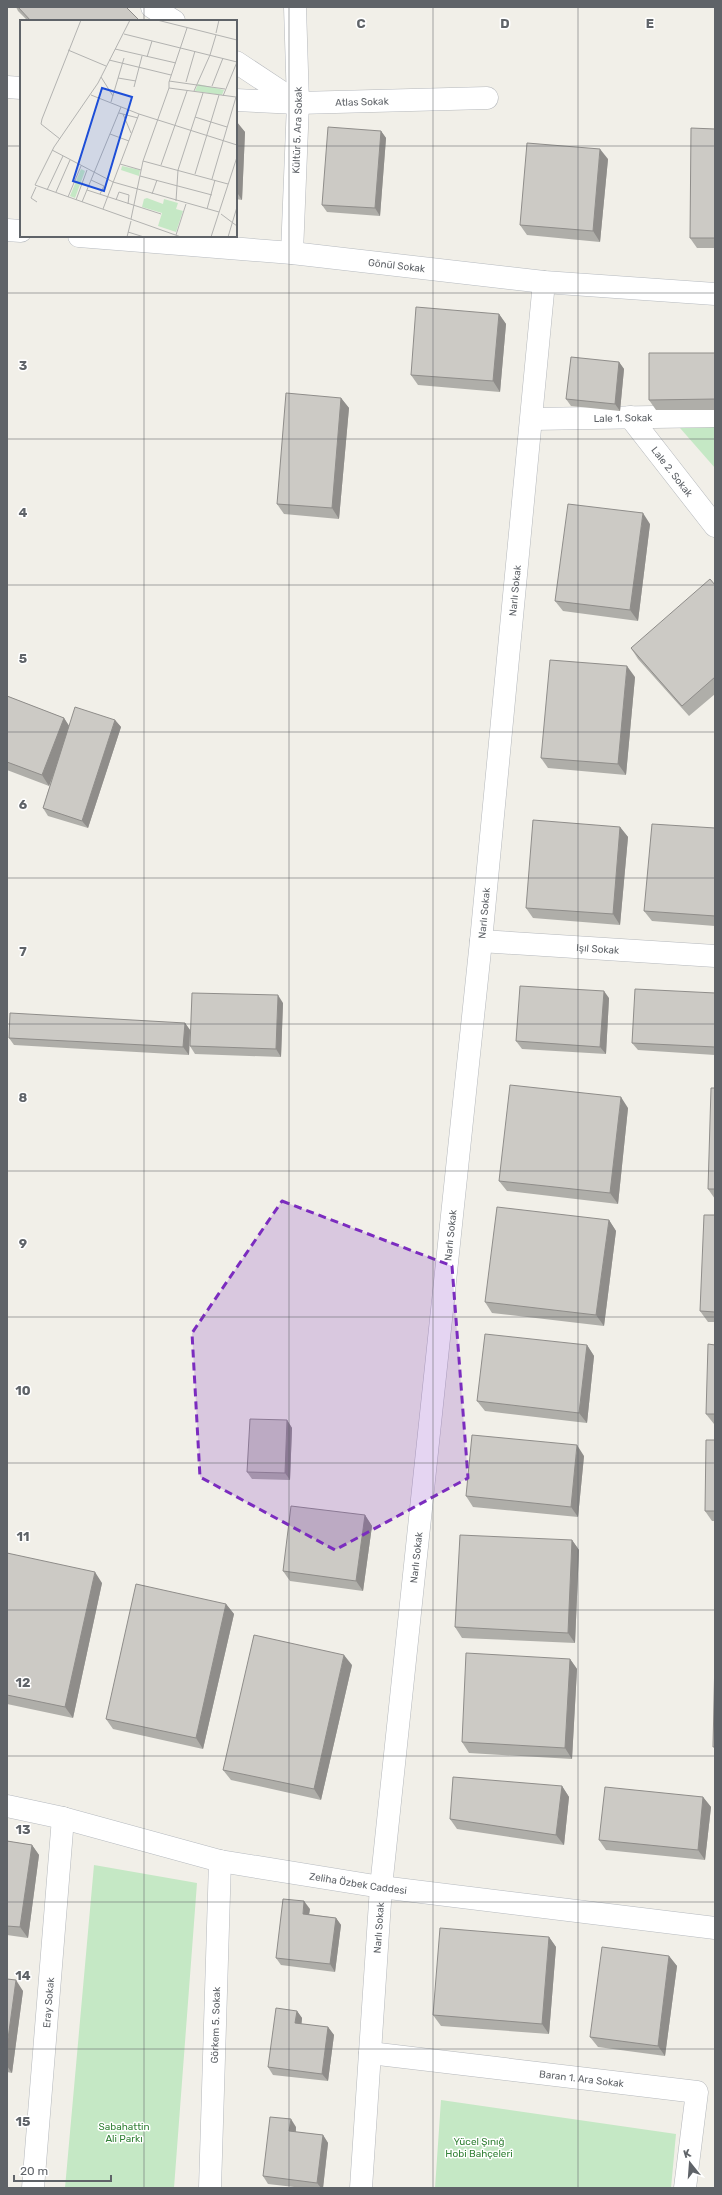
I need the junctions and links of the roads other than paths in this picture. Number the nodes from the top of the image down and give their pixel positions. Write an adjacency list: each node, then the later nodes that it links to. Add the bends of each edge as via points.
1 (152, 7): 3 (street)
2 (295, 7): 9 (street, Kültür 5. Ara Sokak)
3 (172, 20)
4 (237, 63): 9 (street)
5 (7, 87): 6 (street)
6 (20, 88)
7 (487, 98): 9 (street, Atlas Sokak)
8 (237, 100): 9 (street, Atlas Sokak)
9 (298, 103): 13 (street, Kültür 5. Ara Sokak)
10 (7, 230): 11 (street)
11 (20, 232)
12 (92, 237): 13 (street, Gönül Sokak)
13 (292, 252): 14 (street, Gönül Sokak)
14 (544, 282): 15 (street, Gönül Sokak); 18 (street, Narlı Sokak)
15 (715, 294)
16 (715, 416): 17 (street, Lale 1. Sokak)
17 (630, 417): 18 (street, Lale 1. Sokak); 19 (street, Lale 2. Sokak)
18 (532, 419): 20 (street, Narlı Sokak)
19 (715, 526)
20 (481, 941): 21 (street, Işıl Sokak); 25 (street, Narlı Sokak)
21 (715, 956)
22 (7, 1806): 23 (street, Zeliha Özbek Caddesi)
23 (63, 1818): 24 (street, Zeliha Özbek Caddesi); 28 (street, Eray Sokak)
24 (220, 1861): 25 (street, Zeliha Özbek Caddesi); 29 (street, Görkem 5. Sokak)
25 (381, 1887): 26 (street, Zeliha Özbek Caddesi); 27 (street, Narlı Sokak)
26 (715, 1928)
27 (370, 2053): 30 (street, Narlı Sokak); 31 (street, Baran 1. Ara Sokak, via 697,2092)
28 (33, 2188)
29 (210, 2188)
30 (361, 2188)
31 (685, 2188)

